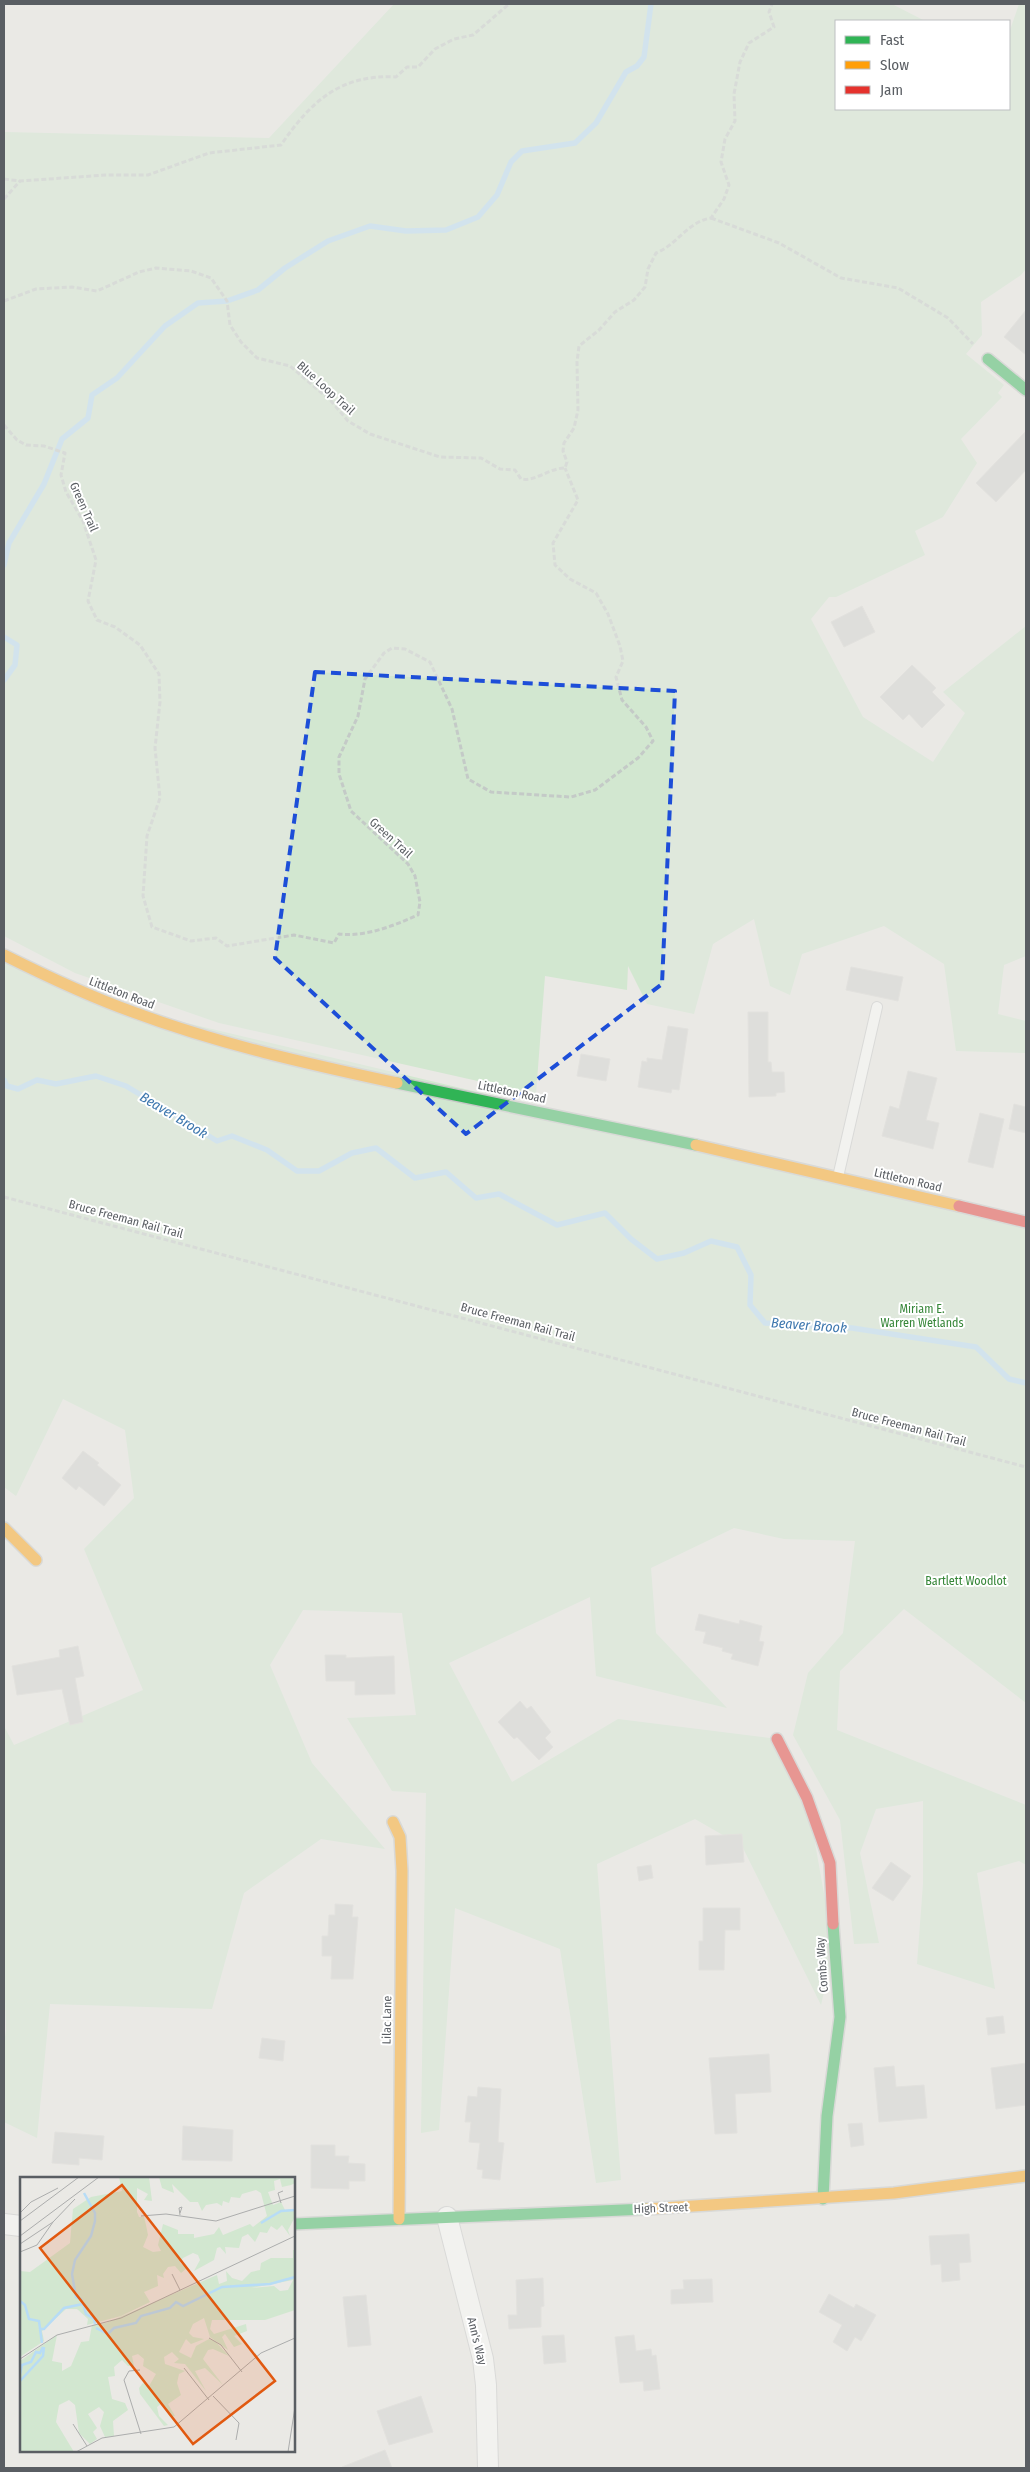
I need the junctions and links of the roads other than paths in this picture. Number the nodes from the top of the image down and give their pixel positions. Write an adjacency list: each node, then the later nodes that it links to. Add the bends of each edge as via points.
1 (988, 358): 2 (street)
2 (1026, 390)
3 (4, 955): 5 (street, Littleton Road, via 115,1006 212,1040)
4 (877, 1007): 5 (lane)
5 (838, 1178): 6 (street, Littleton Road)
6 (1026, 1222)
7 (4, 1528): 8 (street)
8 (36, 1560)
9 (777, 1739): 12 (street, Combs Way, via 807,1798 830,1863 840,2017 827,2116)
10 (394, 1822): 14 (street, Lilac Lane, via 400,1837 402,1871)
11 (1026, 2176): 12 (street, High Street, via 894,2193)
12 (823, 2198): 13 (street, High Street)
13 (447, 2217): 14 (street, High Street); 18 (street, Ann's Way, via 483,2359)
14 (399, 2219): 16 (street, High Street)
15 (4, 2224): 17 (street)
16 (295, 2224)
17 (20, 2226)
18 (488, 2468)

